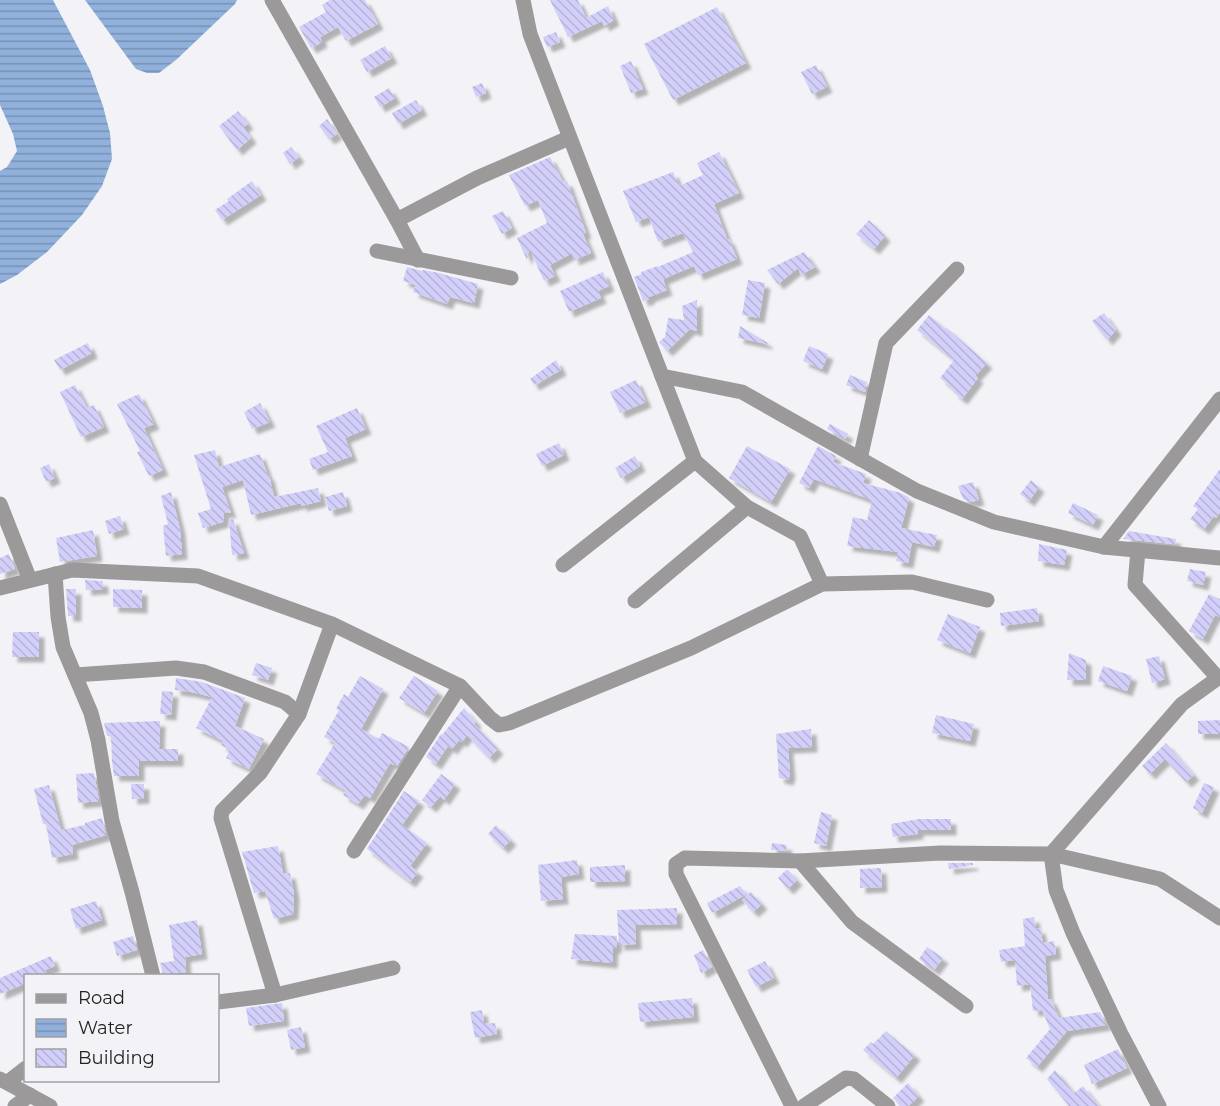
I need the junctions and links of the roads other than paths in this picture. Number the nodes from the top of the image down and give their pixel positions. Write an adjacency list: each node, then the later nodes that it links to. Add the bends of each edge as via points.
1 (272, 0): 4 (street)
2 (523, 0): 3 (street, via 530,34)
3 (569, 138): 4 (street, via 477,178); 9 (street)
4 (397, 220): 6 (street)
5 (377, 251): 6 (street)
6 (418, 260): 8 (street)
7 (957, 269): 11 (street, via 886,343)
8 (511, 278)
9 (662, 376): 11 (street, via 742,392); 12 (street)
10 (1220, 399): 15 (street)
11 (860, 459): 15 (street, via 917,491 994,522)
12 (695, 461): 14 (street); 18 (street)
13 (0, 504): 20 (street)
14 (747, 507): 21 (street, via 800,536); 24 (street)
15 (1104, 547): 16 (street)
16 (1138, 550): 17 (street); 27 (street, via 1135,585)
17 (1218, 555)
18 (563, 565)
19 (55, 574): 20 (street); 25 (street, via 72,570 198,576); 26 (street, via 63,647)
20 (30, 580): 22 (street)
21 (822, 584): 23 (street, via 912,582); 28 (street, via 691,648 509,723 499,724 490,718)
22 (0, 588)
23 (987, 600)
24 (635, 601)
25 (333, 624): 28 (street); 29 (street)
26 (75, 675): 29 (street, via 176,668 204,672 285,702); 35 (street, via 91,713 112,821)
27 (1219, 678): 31 (street, via 1182,704)
28 (460, 686): 30 (street)
29 (299, 714): 36 (street, via 260,773 222,810 221,818)
30 (354, 851)
31 (1051, 854): 32 (street, via 940,853); 33 (street, via 1160,879); 47 (street, via 1056,890 1073,933)
32 (800, 861): 38 (street, via 852,922); 44 (street, via 684,858 676,864 676,874)
33 (1220, 918)
34 (393, 968): 36 (street)
35 (153, 974)
36 (276, 995): 37 (street)
37 (219, 1002)
38 (966, 1006)
39 (24, 1069): 40 (street)
40 (4, 1080): 41 (street)
41 (30, 1095): 42 (street); 43 (street)
42 (15, 1106)
43 (50, 1106)
44 (792, 1106)
45 (804, 1106): 46 (street, via 846,1078 854,1079)
46 (888, 1106)
47 (1159, 1106)

